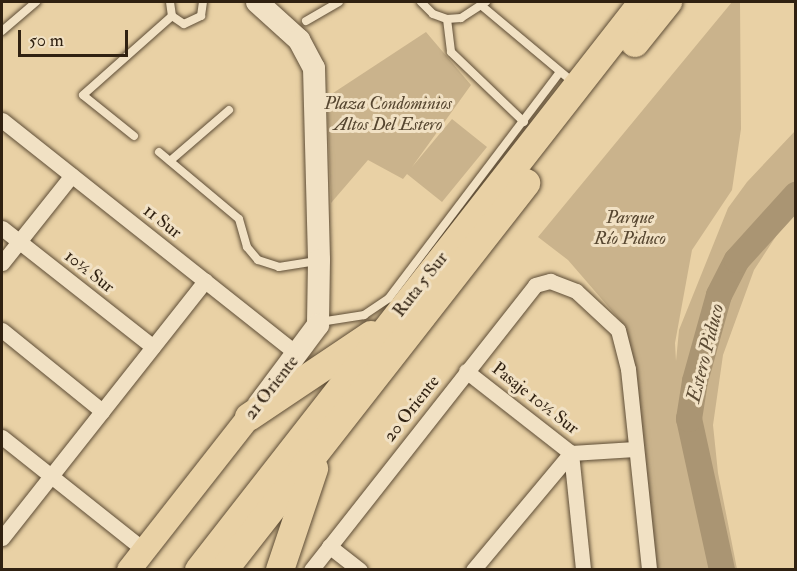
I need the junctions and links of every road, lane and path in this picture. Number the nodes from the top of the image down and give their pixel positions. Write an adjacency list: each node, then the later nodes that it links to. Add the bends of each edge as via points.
1 (36, 2): 13 (lane)
2 (170, 2): 10 (lane)
3 (203, 2): 10 (lane, via 203,12 194,22 179,22)
4 (257, 2): 24 (street, via 299,40 312,61)
5 (339, 2): 12 (lane)
6 (421, 2): 11 (lane, via 433,14)
7 (643, 2): 14 (highway, Ruta 5 Sur)
8 (668, 2): 35 (highway, Ruta 5 Sur)
9 (484, 4): 11 (lane, via 461,18); 14 (lane)
10 (172, 16): 18 (lane, via 82,95)
11 (447, 19): 17 (lane, via 451,52)
12 (306, 21)
13 (2, 31)
14 (569, 78): 17 (lane); 27 (highway, Ruta 5 Sur)
15 (229, 110): 20 (lane)
16 (2, 120): 21 (street, 11 Sur)
17 (524, 122): 28 (lane, via 389,298 364,315)
18 (134, 136)
19 (159, 152): 20 (lane)
20 (170, 161): 24 (lane, via 239,219 248,248 258,260 279,267)
21 (72, 175): 23 (street); 26 (street, 11 Sur)
22 (2, 228): 23 (street, 10½ Sur)
23 (19, 242): 25 (street); 30 (street, 10½ Sur)
24 (319, 260): 28 (street)
25 (2, 264)
26 (205, 281): 30 (street); 31 (street, 11 Sur)
27 (403, 309): 34 (highway, via 357,345); 44 (highway, Ruta 5 Sur)
28 (319, 322): 31 (street, 21 Oriente)
29 (2, 330): 33 (street)
30 (153, 346): 33 (street)
31 (298, 355): 34 (street, 21 Oriente)
32 (466, 371): 37 (street, 20 Oriente, via 535,285 550,281 576,291 618,330 628,369); 38 (street, Pasaje 10½ Sur); 41 (street, 20 Oriente)
33 (102, 411): 39 (street)
34 (249, 417): 42 (main road, 21 Oriente)
35 (329, 435): 45 (highway, Ruta 5 Sur); 46 (highway, via 301,500)
36 (2, 438): 39 (street)
37 (635, 449): 38 (street); 51 (street)
38 (571, 453): 49 (street); 50 (street, Pasaje 10½ Sur)
39 (51, 476): 40 (street); 42 (street)
40 (2, 538)
41 (329, 546): 47 (street, 20 Oriente); 48 (street)
42 (144, 550): 43 (main road, 21 Oriente)
43 (129, 570)
44 (199, 570)
45 (224, 570)
46 (280, 570)
47 (311, 570)
48 (360, 570)
49 (473, 570)
50 (583, 570)
51 (649, 570)

